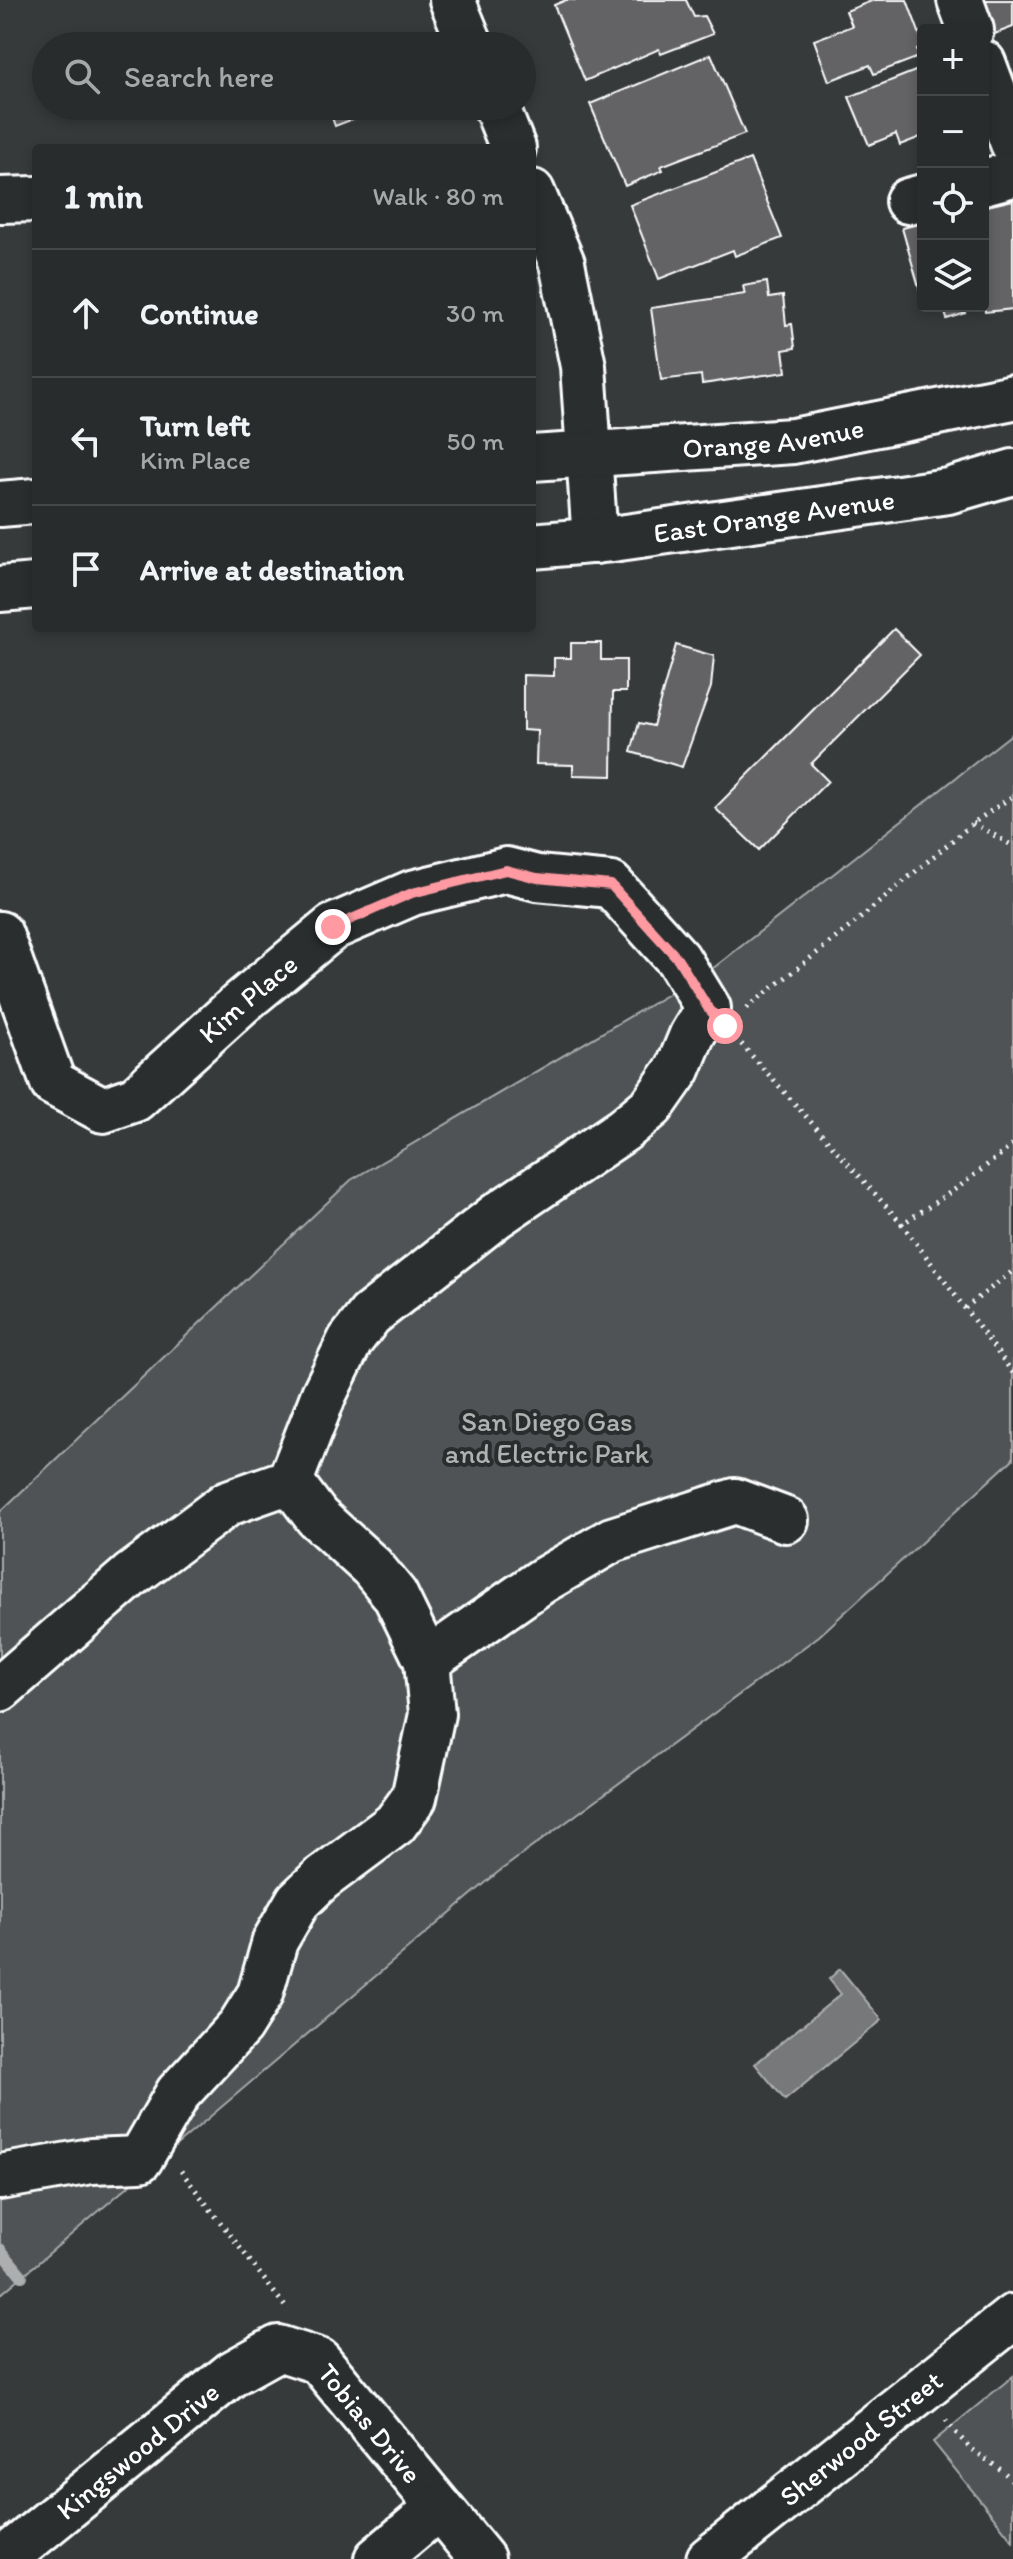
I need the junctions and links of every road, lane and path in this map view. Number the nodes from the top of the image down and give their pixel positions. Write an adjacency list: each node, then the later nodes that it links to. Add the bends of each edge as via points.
1 (452, 0): 4 (street)
2 (960, 0): 3 (street)
3 (969, 24)
4 (465, 32)
5 (989, 79): 6 (street)
6 (1013, 143)
7 (1013, 174): 8 (street)
8 (989, 180)
9 (32, 199): 10 (street)
10 (0, 200)
11 (536, 201): 13 (street, via 562,263 583,366)
12 (1013, 397): 13 (street, Orange Avenue, via 793,441)
13 (589, 453): 14 (street, Orange Avenue); 18 (street)
14 (536, 458)
15 (1013, 472): 18 (street, East Orange Avenue, via 948,491)
16 (32, 501): 17 (street)
17 (0, 504)
18 (595, 541): 19 (street, East Orange Avenue)
19 (536, 546)
20 (32, 586): 21 (street)
21 (0, 589)
22 (1013, 796): 23 (path)
23 (973, 823): 24 (path); 26 (path, via 851,926)
24 (1013, 846)
25 (0, 934): 26 (street, Kim Place, via 53,1083 103,1110 135,1099 333,927 412,893 506,870 611,885 678,959)
26 (716, 1017): 28 (path); 32 (street, via 692,1035 678,1069 652,1106 496,1216 370,1315 350,1341 324,1394)
27 (1013, 1145): 28 (path)
28 (902, 1224): 30 (path)
29 (1013, 1271): 30 (path)
30 (965, 1308): 31 (path)
31 (1013, 1373)
32 (290, 1481): 34 (street, via 317,1517 395,1595); 35 (street, via 228,1503 130,1576)
33 (786, 1520): 34 (street, via 735,1501 612,1540 542,1581)
34 (427, 1661): 36 (street, via 432,1714 414,1798 395,1824 298,1901 275,1941 260,1994 247,2016 178,2093)
35 (0, 1689)
36 (159, 2126): 37 (street, via 140,2159 91,2161); 38 (path, via 177,2166)
37 (0, 2177)
38 (283, 2302)
39 (1013, 2317): 41 (street, Sherwood Street)
40 (233, 2373): 43 (street, Tobias Drive, via 278,2348 319,2361); 44 (street, Kingswood Drive)
41 (921, 2390): 42 (path, via 960,2438); 47 (street, Sherwood Street)
42 (1013, 2481)
43 (439, 2507): 45 (street); 46 (street, Tobias Drive)
44 (4, 2559)
45 (377, 2559)
46 (482, 2559)
47 (709, 2559)

